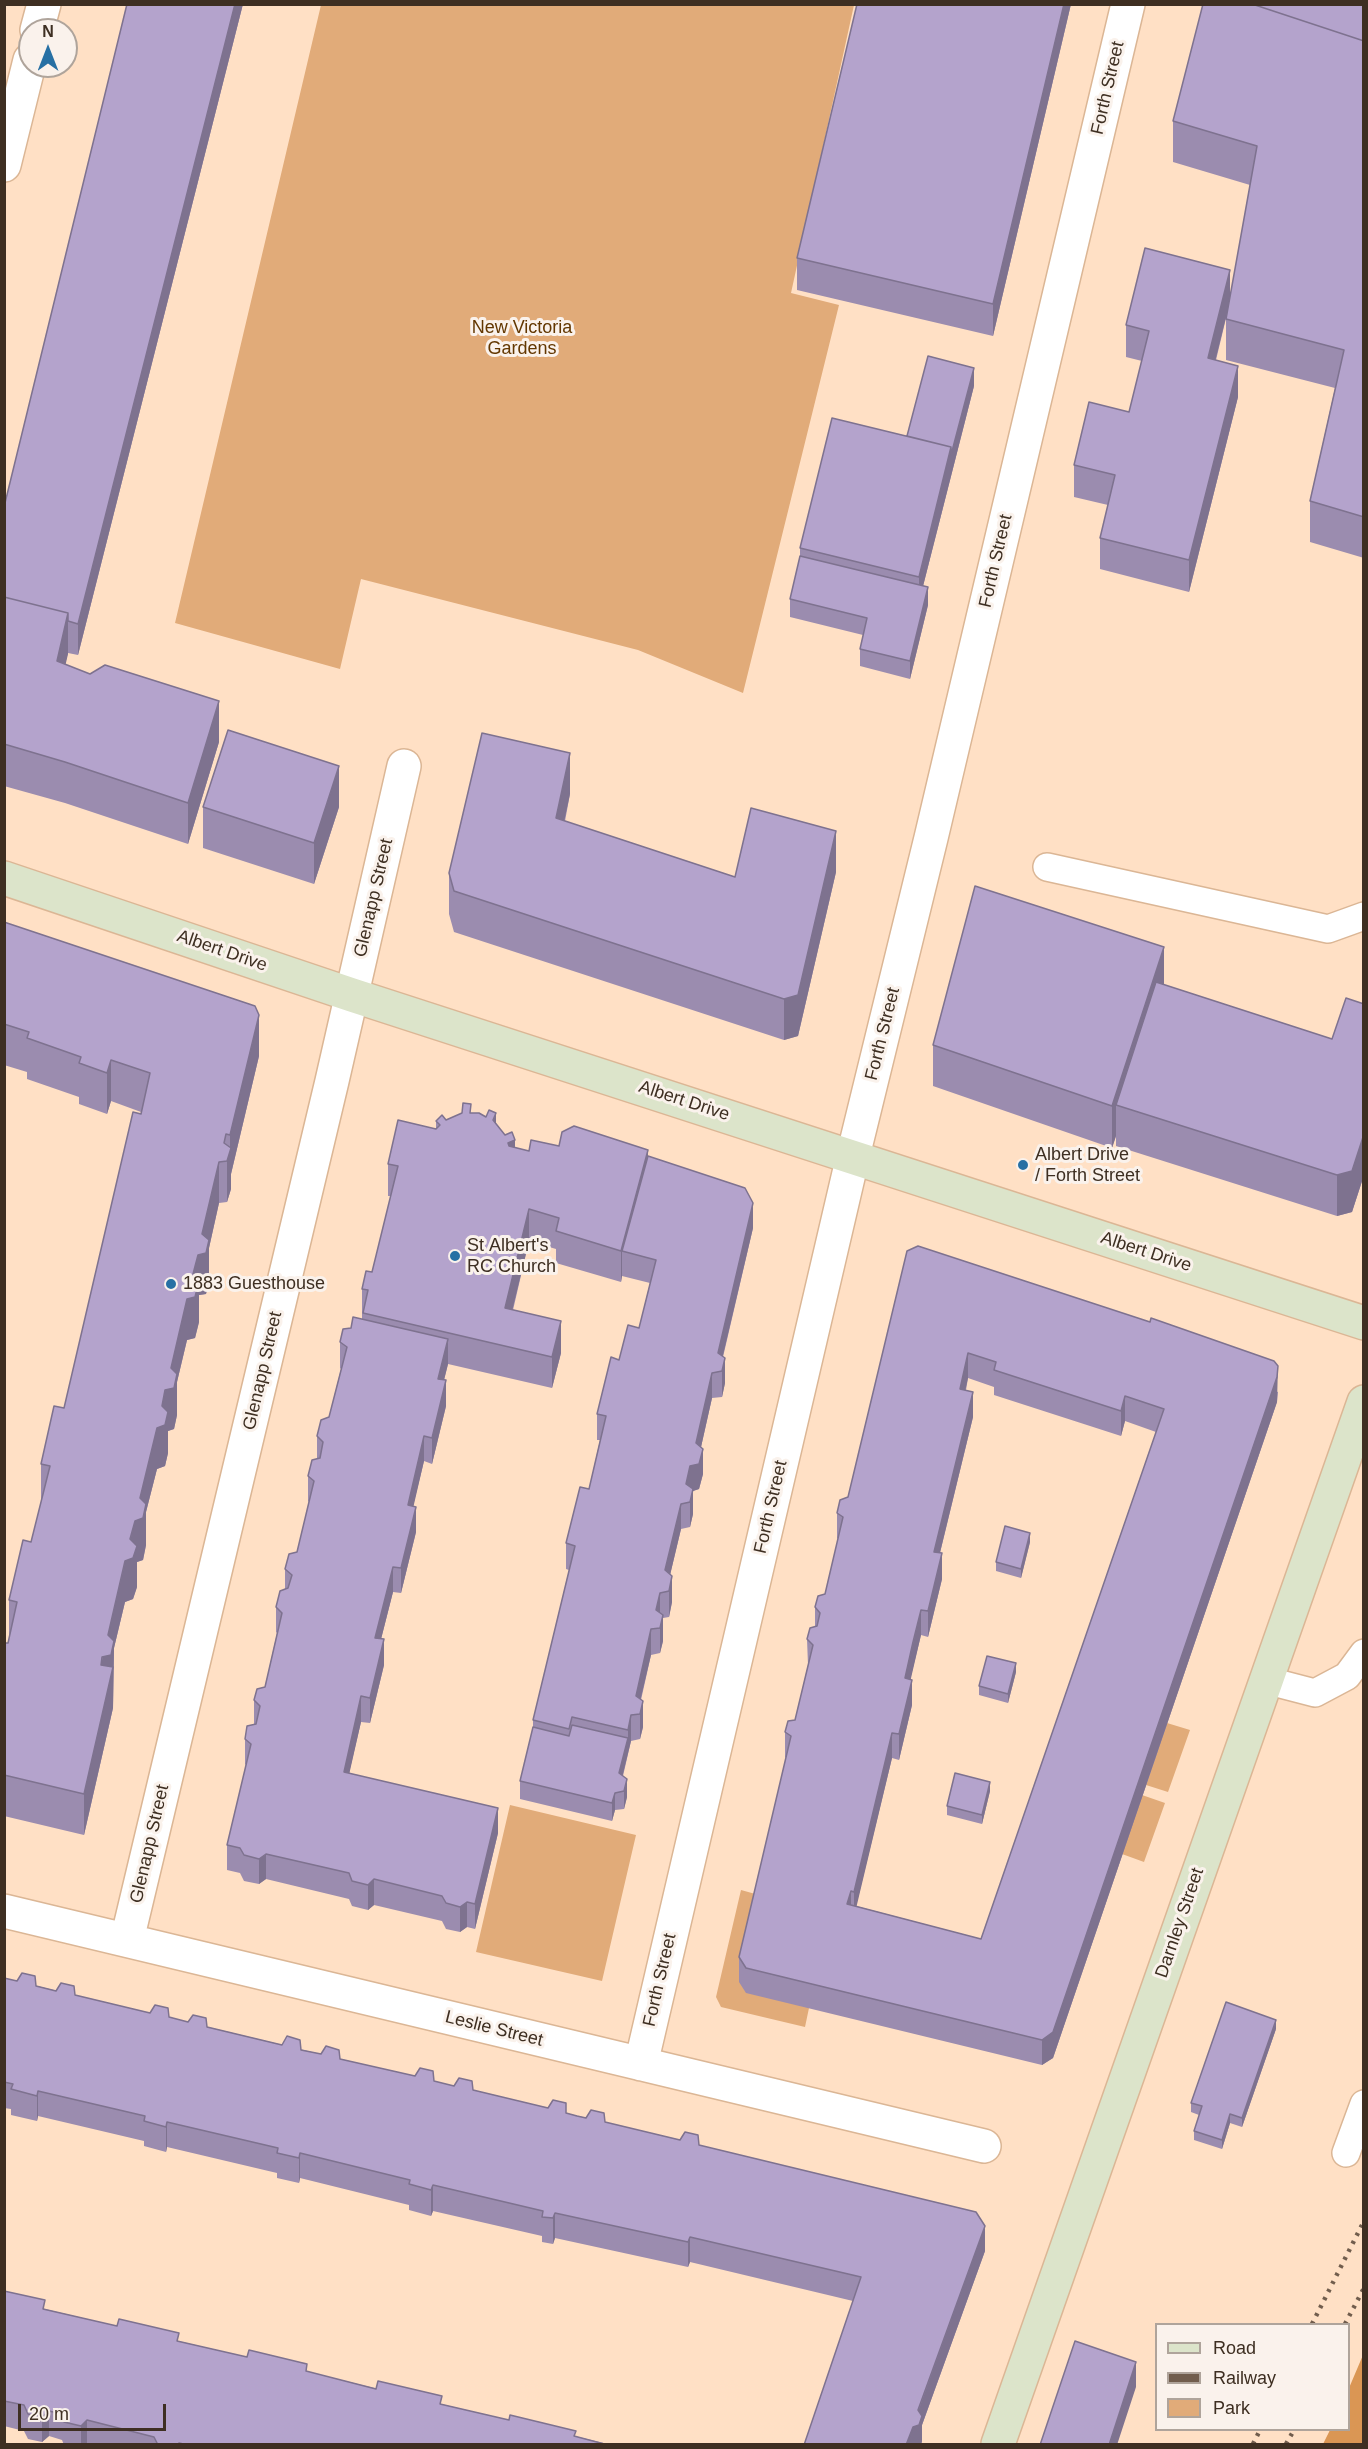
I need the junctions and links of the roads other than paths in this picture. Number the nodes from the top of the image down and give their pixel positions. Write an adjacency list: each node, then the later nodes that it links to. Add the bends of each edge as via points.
1 (1128, 4): 9 (street, Forth Street)
2 (26, 78): 3 (street)
3 (4, 165)
4 (404, 766): 8 (street, Glenapp Street)
5 (1047, 867): 7 (lane, via 1328,929)
6 (4, 878): 8 (street, Albert Drive)
7 (1364, 916)
8 (352, 994): 9 (street, Albert Drive); 15 (street, Glenapp Street)
9 (853, 1156): 10 (street, Albert Drive); 16 (street, Forth Street)
10 (1364, 1323)
11 (1364, 1402): 13 (street, Darnley Street)
12 (1364, 1653): 13 (lane, via 1347,1676 1315,1693)
13 (1265, 1680): 20 (street, Darnley Street)
14 (4, 1911): 15 (street, Leslie Street)
15 (127, 1940): 16 (street, Leslie Street)
16 (641, 2064): 18 (street, Leslie Street)
17 (1364, 2104): 19 (lane)
18 (984, 2146)
19 (1346, 2153)
20 (998, 2445)

